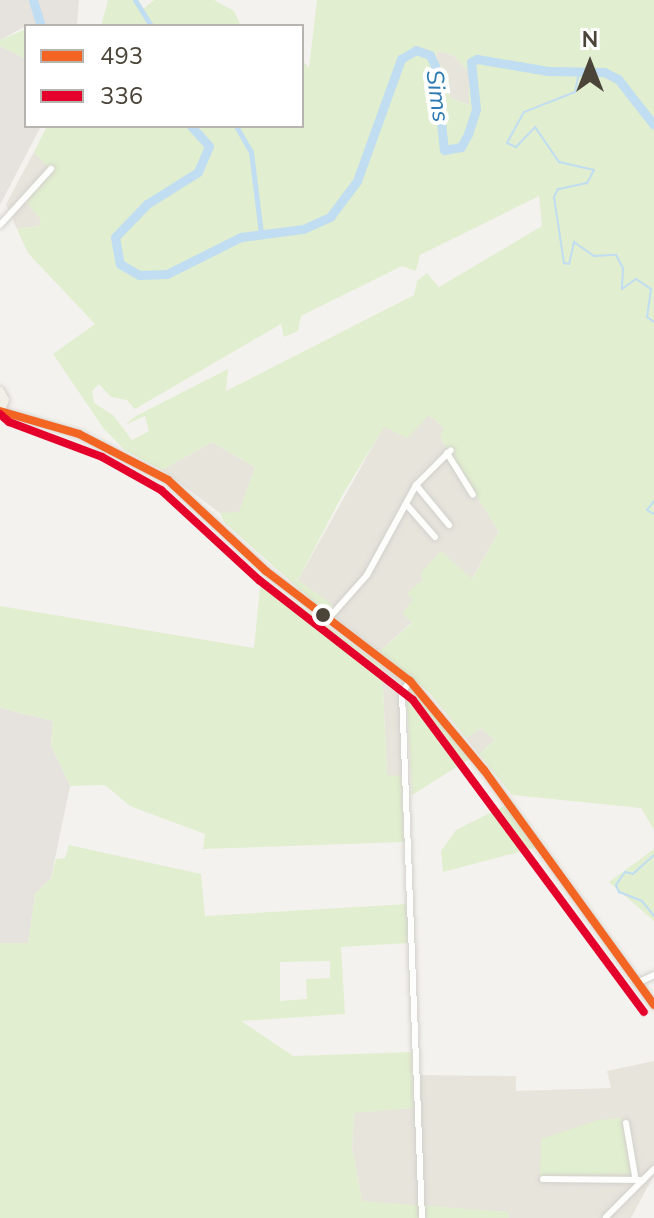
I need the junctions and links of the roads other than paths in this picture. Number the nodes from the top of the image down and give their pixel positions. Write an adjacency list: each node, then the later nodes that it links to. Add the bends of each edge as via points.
1 (51, 169): 2 (street)
2 (0, 225)
3 (0, 391): 4 (main road)
4 (5, 400): 5 (main road); 6 (street)
5 (0, 411): 6 (street)
6 (13, 411): 12 (street, via 107,446 168,480 266,571)
7 (416, 485): 8 (street, via 449,452); 9 (street); 10 (street)
8 (473, 495)
9 (406, 504): 11 (street); 12 (street, via 367,575)
10 (449, 525)
11 (435, 537)
12 (328, 619): 13 (street)
13 (410, 681): 15 (street, via 474,756); 23 (street, via 402,693)
14 (654, 975): 15 (street)
15 (637, 983): 16 (street)
16 (654, 1005)
17 (626, 1123): 19 (street)
18 (654, 1169): 21 (street)
19 (635, 1176): 20 (street); 21 (street)
20 (543, 1179)
21 (643, 1180): 22 (street)
22 (606, 1217)
23 (422, 1218)

